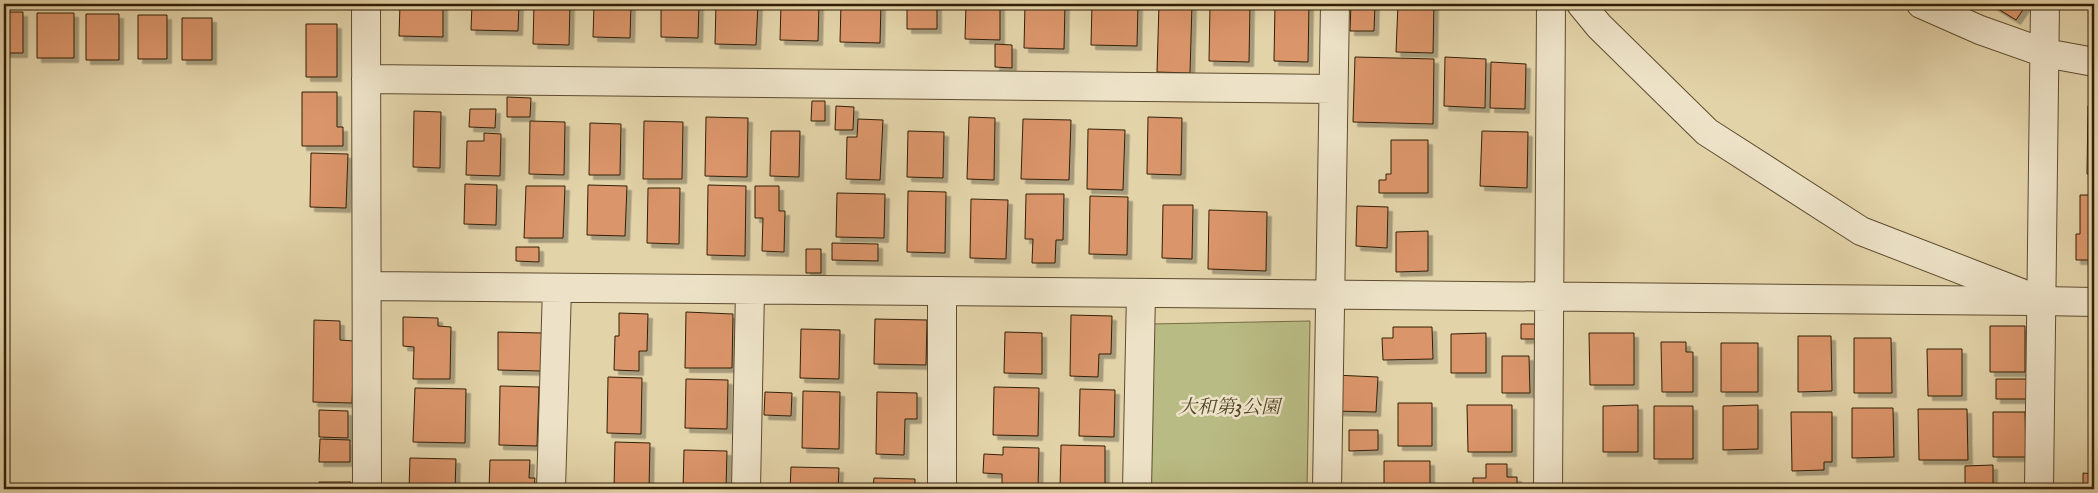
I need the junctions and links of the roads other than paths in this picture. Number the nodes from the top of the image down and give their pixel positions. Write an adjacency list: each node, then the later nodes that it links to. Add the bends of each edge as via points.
1 (366, 4): 9 (street)
2 (1335, 4): 10 (street)
3 (1551, 4): 17 (street)
4 (1581, 4): 18 (street, via 1599,26 1707,132 1861,231)
5 (1922, 4): 7 (street, via 1980,30)
6 (2045, 4): 7 (street)
7 (2045, 53): 8 (street); 18 (street)
8 (2094, 62)
9 (366, 79): 10 (street); 11 (street)
10 (1333, 89): 16 (street)
11 (367, 286): 12 (street); 20 (street)
12 (557, 288): 13 (street); 21 (street)
13 (750, 290): 14 (street); 22 (street)
14 (942, 291): 15 (street); 23 (street)
15 (1141, 293): 16 (street); 24 (street)
16 (1330, 295): 17 (street); 25 (street)
17 (1549, 297): 18 (street); 26 (street)
18 (2042, 301): 19 (street); 27 (street)
19 (2094, 302)
20 (368, 489)
21 (551, 489)
22 (746, 489)
23 (942, 489)
24 (1137, 489)
25 (1327, 489)
26 (1548, 489)
27 (2040, 489)

